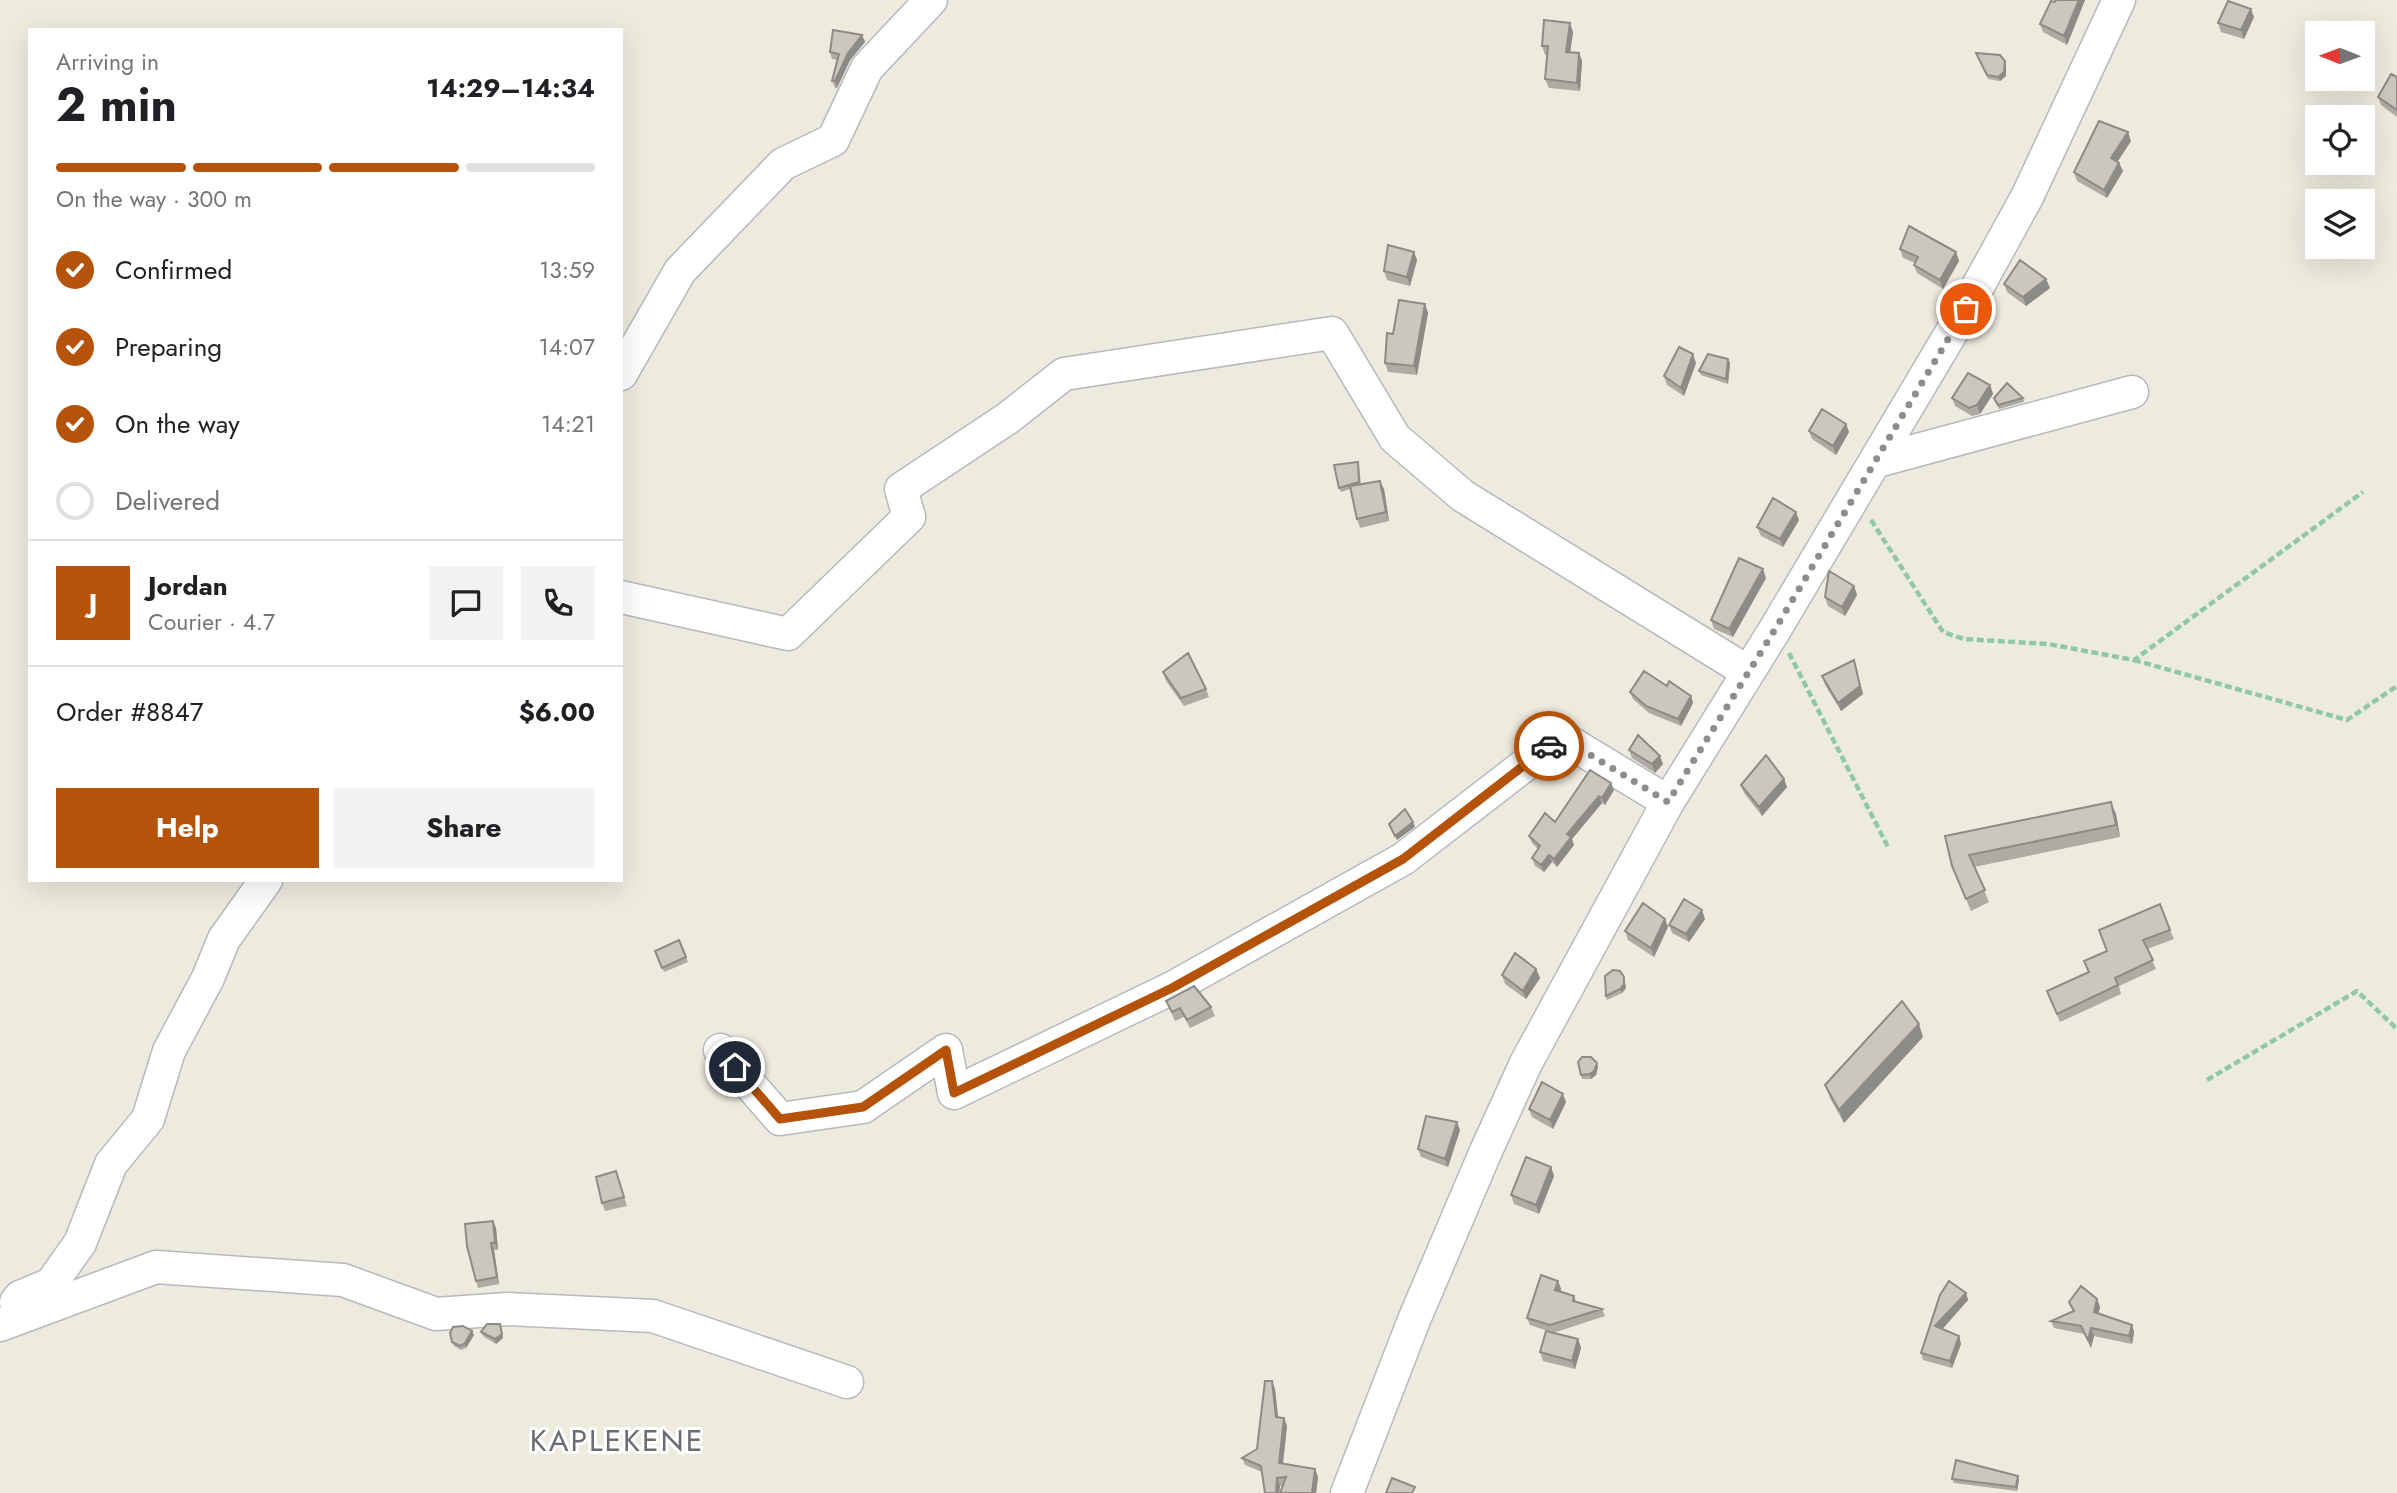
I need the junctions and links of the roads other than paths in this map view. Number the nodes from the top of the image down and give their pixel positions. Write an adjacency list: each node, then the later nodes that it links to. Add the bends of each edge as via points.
1 (931, 0): 3 (street, via 867,68 833,140 783,164 680,271)
2 (2119, 0): 5 (street, via 2027,197)
3 (623, 371)
4 (2133, 392): 5 (street)
5 (1877, 461): 7 (street)
6 (623, 597): 7 (street, via 788,634 909,517 901,489 1008,418 1064,374 1332,332 1395,438 1463,496)
7 (1748, 672): 8 (street)
8 (1668, 802): 10 (street, via 1561,737 1403,859 1172,988 954,1093 946,1050 863,1107 780,1119); 13 (street, via 1526,1063 1414,1320)
9 (265, 882): 11 (street, via 224,939 169,1051 148,1119 111,1164 80,1243 51,1284 20,1297)
10 (720, 1050)
11 (0, 1323): 12 (street, via 156,1267 342,1280 436,1314 507,1310 653,1316)
12 (847, 1382)
13 (1347, 1493)

